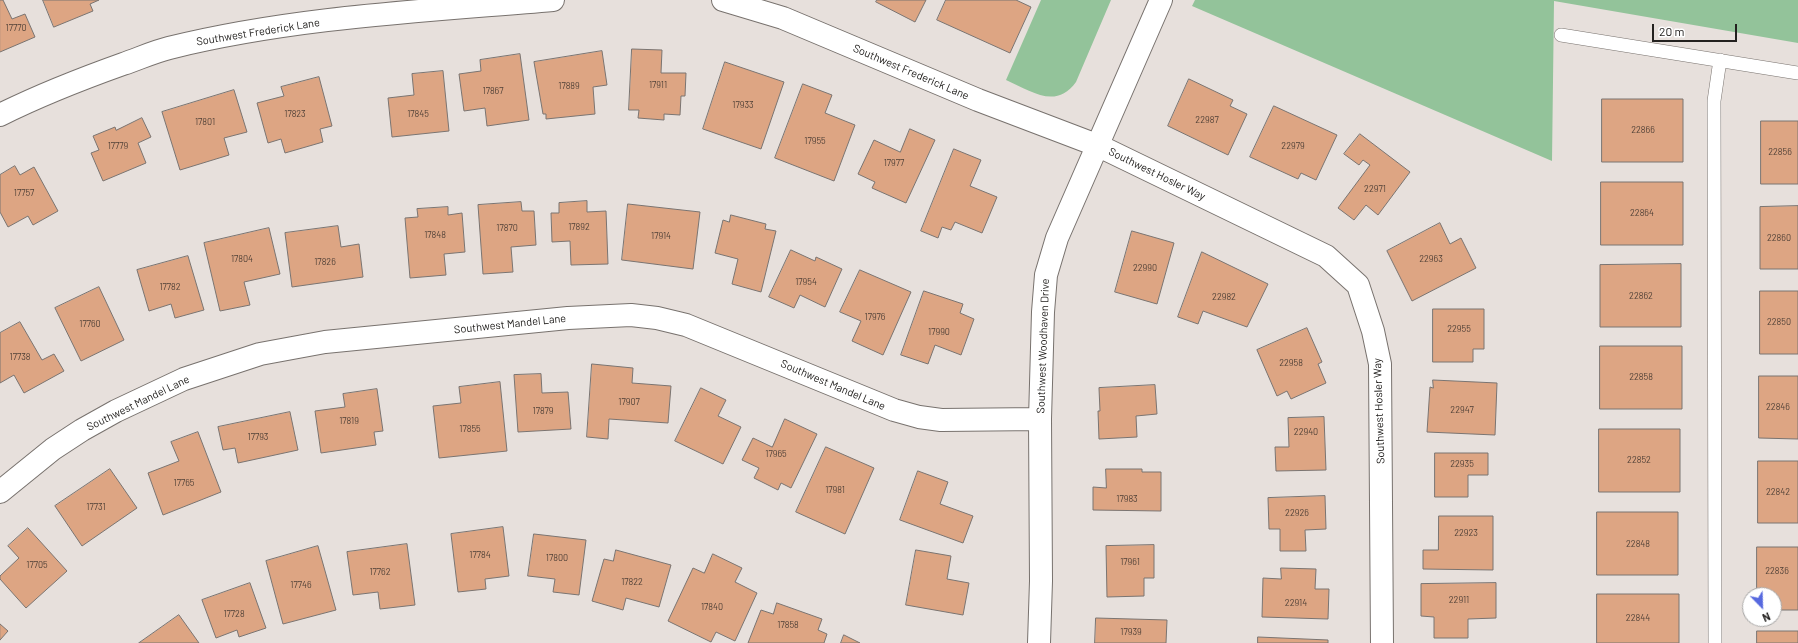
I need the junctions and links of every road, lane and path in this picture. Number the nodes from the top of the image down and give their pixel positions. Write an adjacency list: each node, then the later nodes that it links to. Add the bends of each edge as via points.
1 (553, 0): 7 (street, Southwest Frederick Lane, via 282,25 215,38 167,48 47,92)
2 (723, 0): 8 (street, Southwest Frederick Lane, via 783,18 978,100)
3 (1161, 0): 8 (street, Southwest Woodhaven Drive)
4 (1561, 35): 5 (lane)
5 (1720, 60): 6 (lane); 13 (lane, via 1714,101)
6 (1798, 73)
7 (0, 115)
8 (1099, 146): 9 (street, Southwest Woodhaven Drive, via 1057,238 1046,275 1042,312); 12 (street, Southwest Hosler Way, via 1326,256 1358,285 1373,331 1380,364)
9 (1040, 420): 10 (street, Southwest Mandel Lane, via 941,420 919,417 894,410 686,325 631,315 568,318 325,342 237,361 159,390 82,430 53,449); 11 (street, Southwest Woodhaven Drive)
10 (0, 492)
11 (1039, 643)
12 (1382, 643)
13 (1715, 643)

